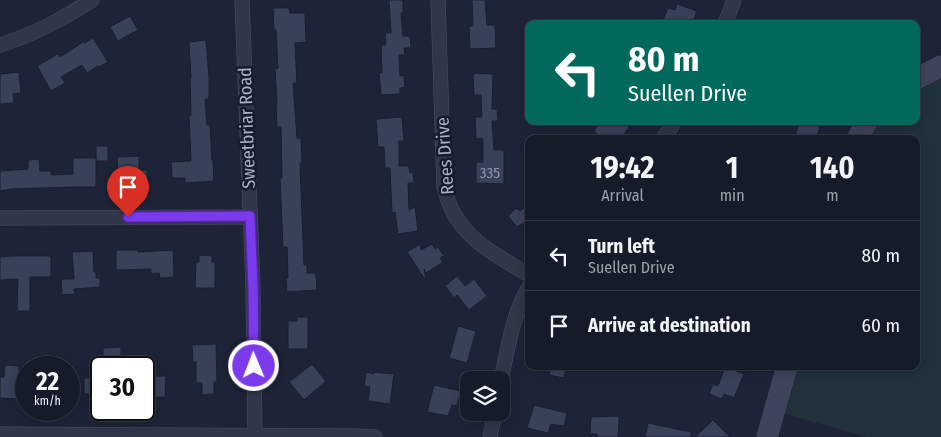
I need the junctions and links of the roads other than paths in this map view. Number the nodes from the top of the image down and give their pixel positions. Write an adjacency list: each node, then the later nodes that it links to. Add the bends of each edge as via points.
1 (92, 0): 6 (street, via 37,32)
2 (242, 0): 9 (street, Sweetbriar Road)
3 (438, 0): 11 (street, Rees Drive, via 444,186 448,201 457,220 473,238)
4 (734, 0): 5 (street)
5 (726, 20)
6 (0, 45)
7 (941, 66): 8 (main road)
8 (920, 77)
9 (250, 216): 10 (street); 17 (street, Sweetbriar Road)
10 (0, 218)
11 (525, 272)
12 (525, 294): 14 (street, via 515,317)
13 (786, 370): 20 (main road)
14 (503, 371)
15 (493, 421): 19 (street)
16 (0, 434): 17 (street)
17 (255, 436): 18 (street)
18 (374, 437)
19 (490, 437)
20 (767, 437)

